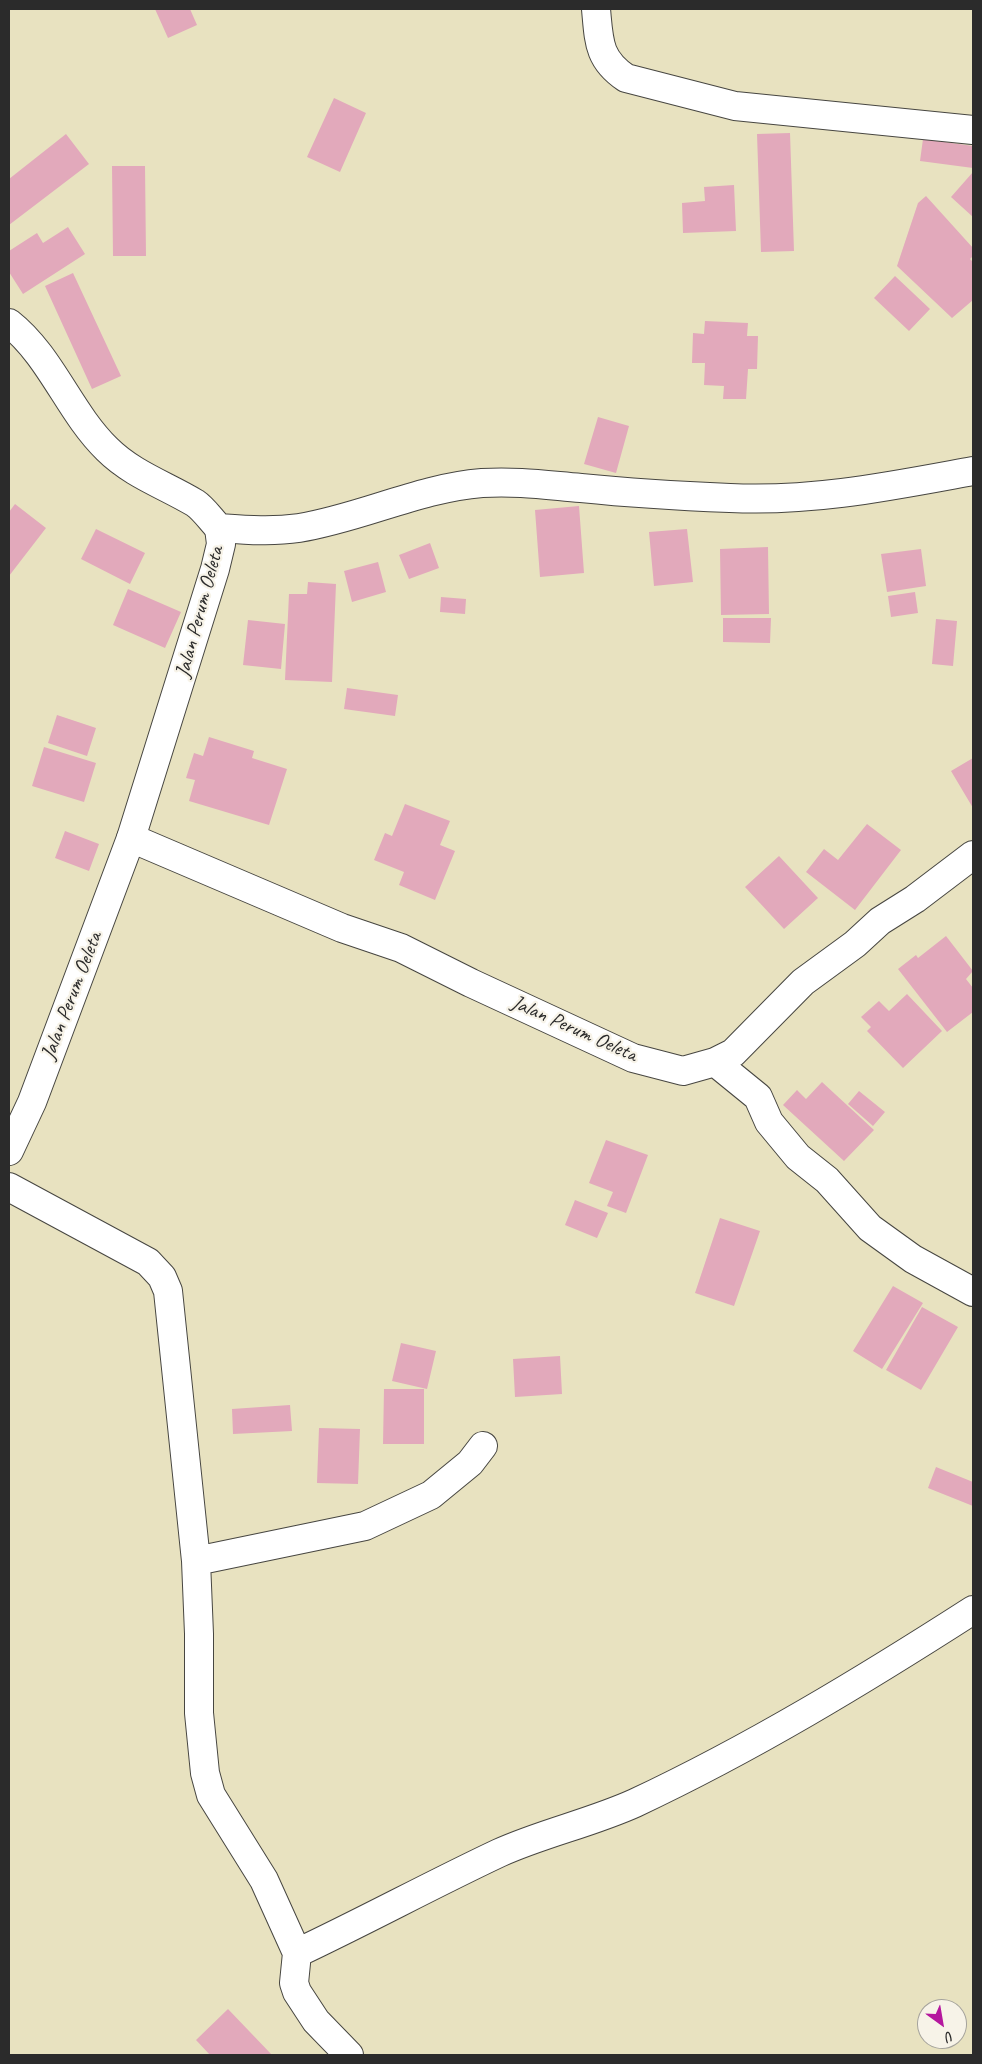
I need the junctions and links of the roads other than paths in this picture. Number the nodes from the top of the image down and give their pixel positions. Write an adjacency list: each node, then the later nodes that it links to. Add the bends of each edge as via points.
1 (596, 9): 2 (street, via 604,57 613,70 626,78 735,106)
2 (973, 130)
3 (9, 323): 5 (street, via 32,346 85,425 108,450 148,480 196,504)
4 (973, 471): 5 (street, via 859,493 794,499 639,493 517,481 434,491 300,528 266,532)
5 (219, 528): 6 (street, Jalan Perum Oeleta, via 221,544 215,569)
6 (131, 838): 8 (street, Jalan Perum Oeleta, via 342,928 401,948 633,1058 683,1071); 9 (street, Jalan Perum Oeleta, via 32,1102)
7 (973, 855): 8 (street, Jalan Perum Oeleta, via 880,921 855,944 803,982 733,1053)
8 (715, 1062): 11 (street, via 758,1097 769,1122 798,1157 826,1180 870,1228 913,1259)
9 (9, 1152)
10 (9, 1187): 13 (street, via 148,1262 162,1277 168,1291)
11 (973, 1292)
12 (482, 1446): 13 (street, via 470,1463 431,1495 365,1526)
13 (196, 1561): 15 (street, via 200,1634 199,1712 205,1773 212,1795 264,1880)
14 (973, 1610): 15 (street, via 882,1669 672,1784 598,1818 500,1853)
15 (297, 1953): 16 (street, via 294,1983 297,1992 316,2021)
16 (350, 2055)

